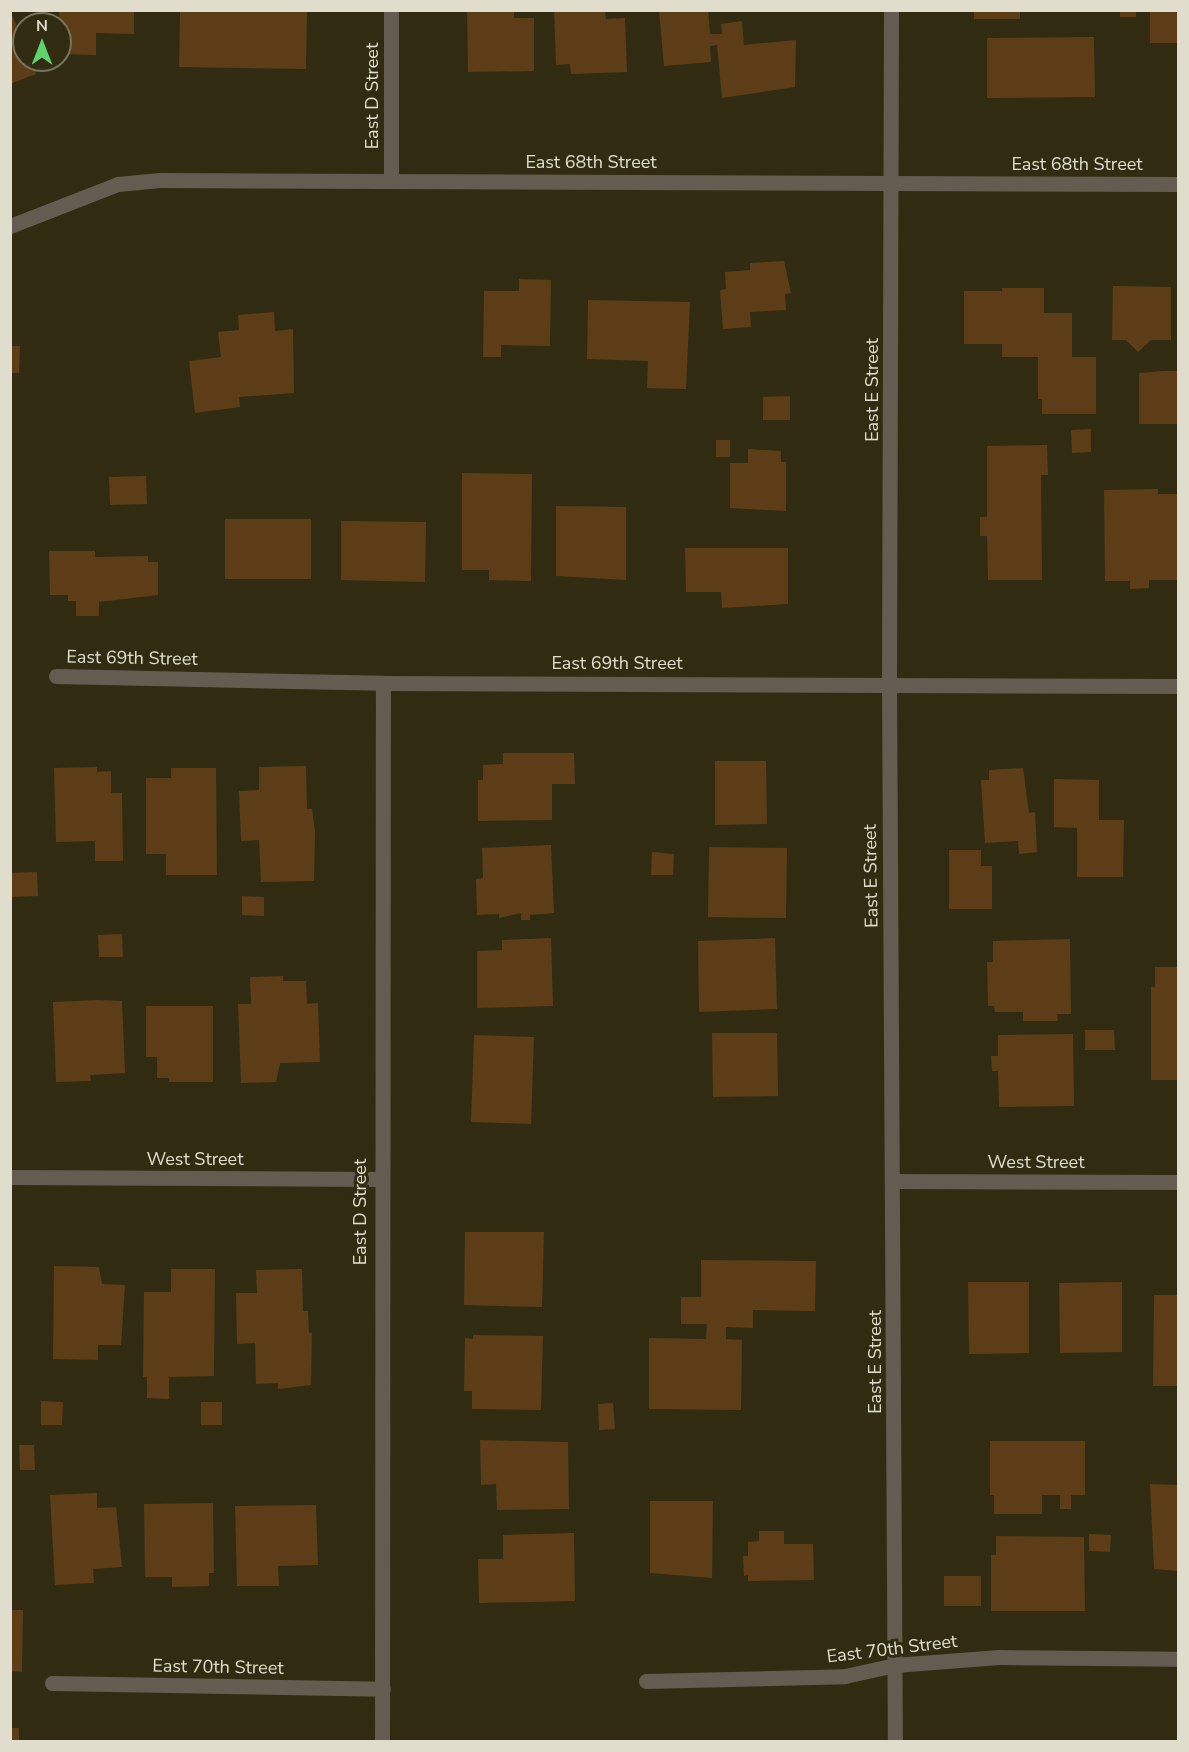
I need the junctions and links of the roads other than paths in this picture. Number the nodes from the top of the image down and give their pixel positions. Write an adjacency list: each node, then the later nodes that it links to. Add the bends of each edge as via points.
1 (391, 10): 3 (street, East D Street)
2 (891, 10): 4 (street, East E Street)
3 (391, 181): 4 (street, East 68th Street); 6 (street, East 68th Street, via 160,180 118,184)
4 (893, 182): 5 (street, East 68th Street); 9 (street, East E Street)
5 (1179, 184)
6 (10, 225)
7 (56, 676): 8 (street, East 69th Street)
8 (383, 683): 9 (street, East 69th Street); 12 (street, East D Street)
9 (889, 683): 10 (street, East 69th Street); 13 (street, East E Street)
10 (1179, 686)
11 (10, 1177): 12 (street, West Street)
12 (380, 1179): 19 (street, East D Street)
13 (894, 1181): 14 (street, West Street); 16 (street, East E Street)
14 (1179, 1182)
15 (1179, 1659): 16 (street, East 70th Street, via 999,1658)
16 (895, 1665): 17 (street, East 70th Street, via 845,1676); 21 (street, East E Street)
17 (646, 1681)
18 (52, 1683): 19 (street, East 70th Street)
19 (383, 1689): 20 (street, East D Street)
20 (382, 1742)
21 (895, 1742)

